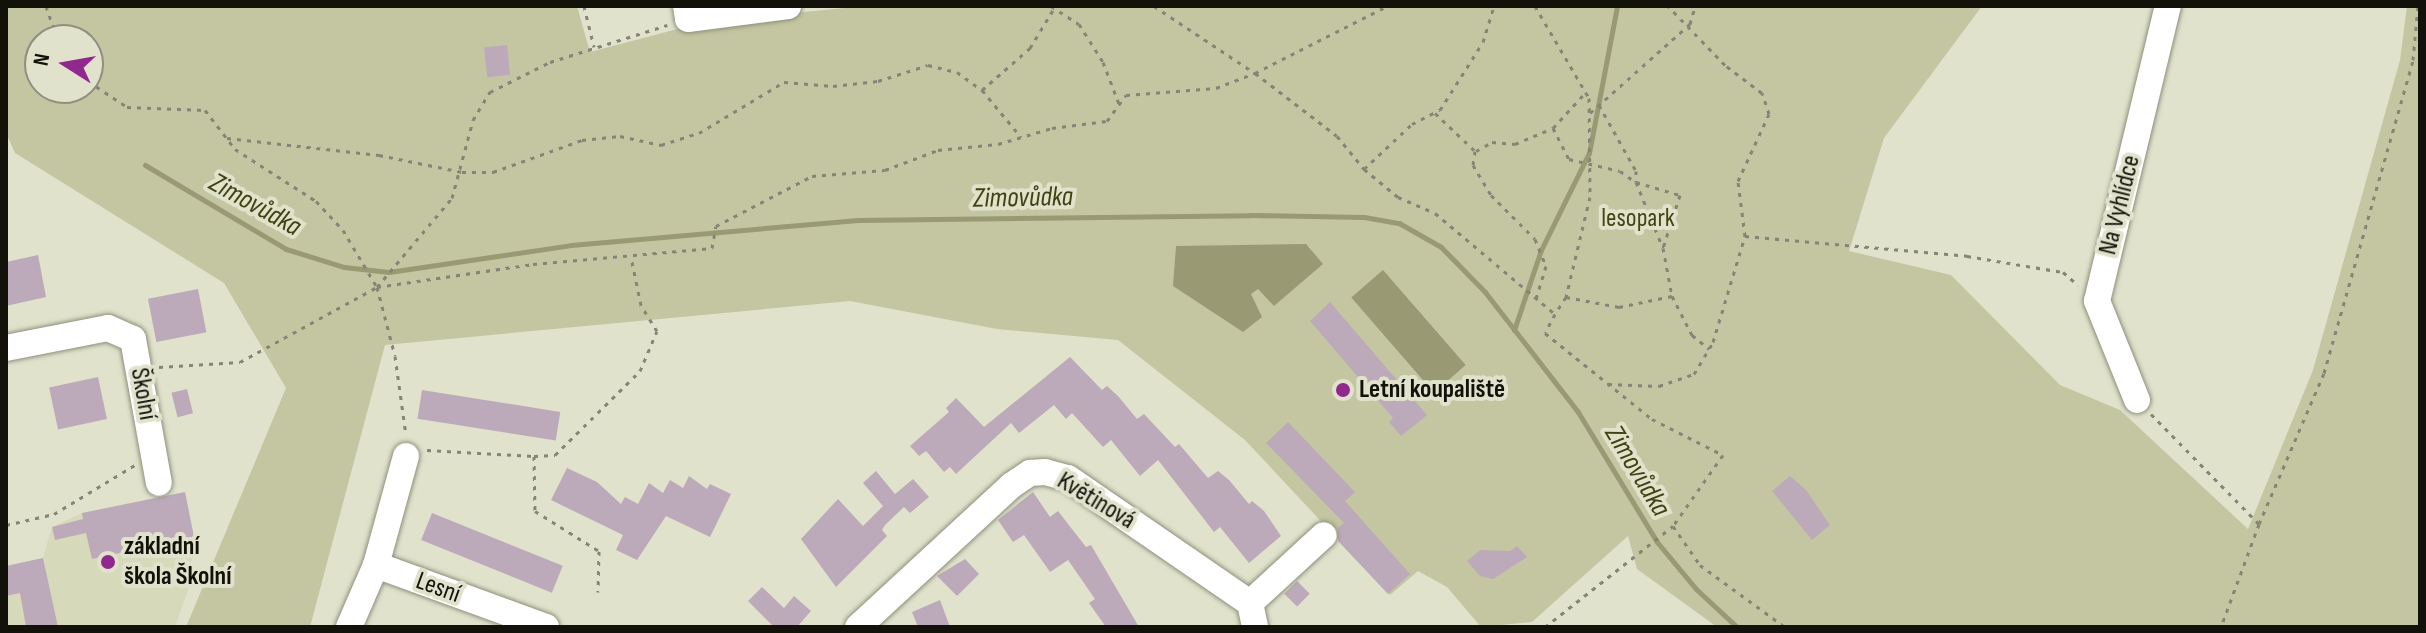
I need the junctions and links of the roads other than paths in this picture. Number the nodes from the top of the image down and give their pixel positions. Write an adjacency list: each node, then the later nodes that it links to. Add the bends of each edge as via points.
1 (788, 6): 3 (street)
2 (2168, 6): 5 (street, Na Vyhlídce, via 2097,301)
3 (687, 12)
4 (6, 348): 7 (street, Školní, via 108,328 133,339)
5 (2137, 400)
6 (406, 456): 9 (street)
7 (159, 483)
8 (1324, 535): 10 (street)
9 (376, 565): 11 (street); 12 (street, Lesní)
10 (1252, 615): 13 (street, Květinová, via 1068,478 1045,472 1030,473 1012,485)
11 (349, 627)
12 (546, 627)
13 (858, 627)

